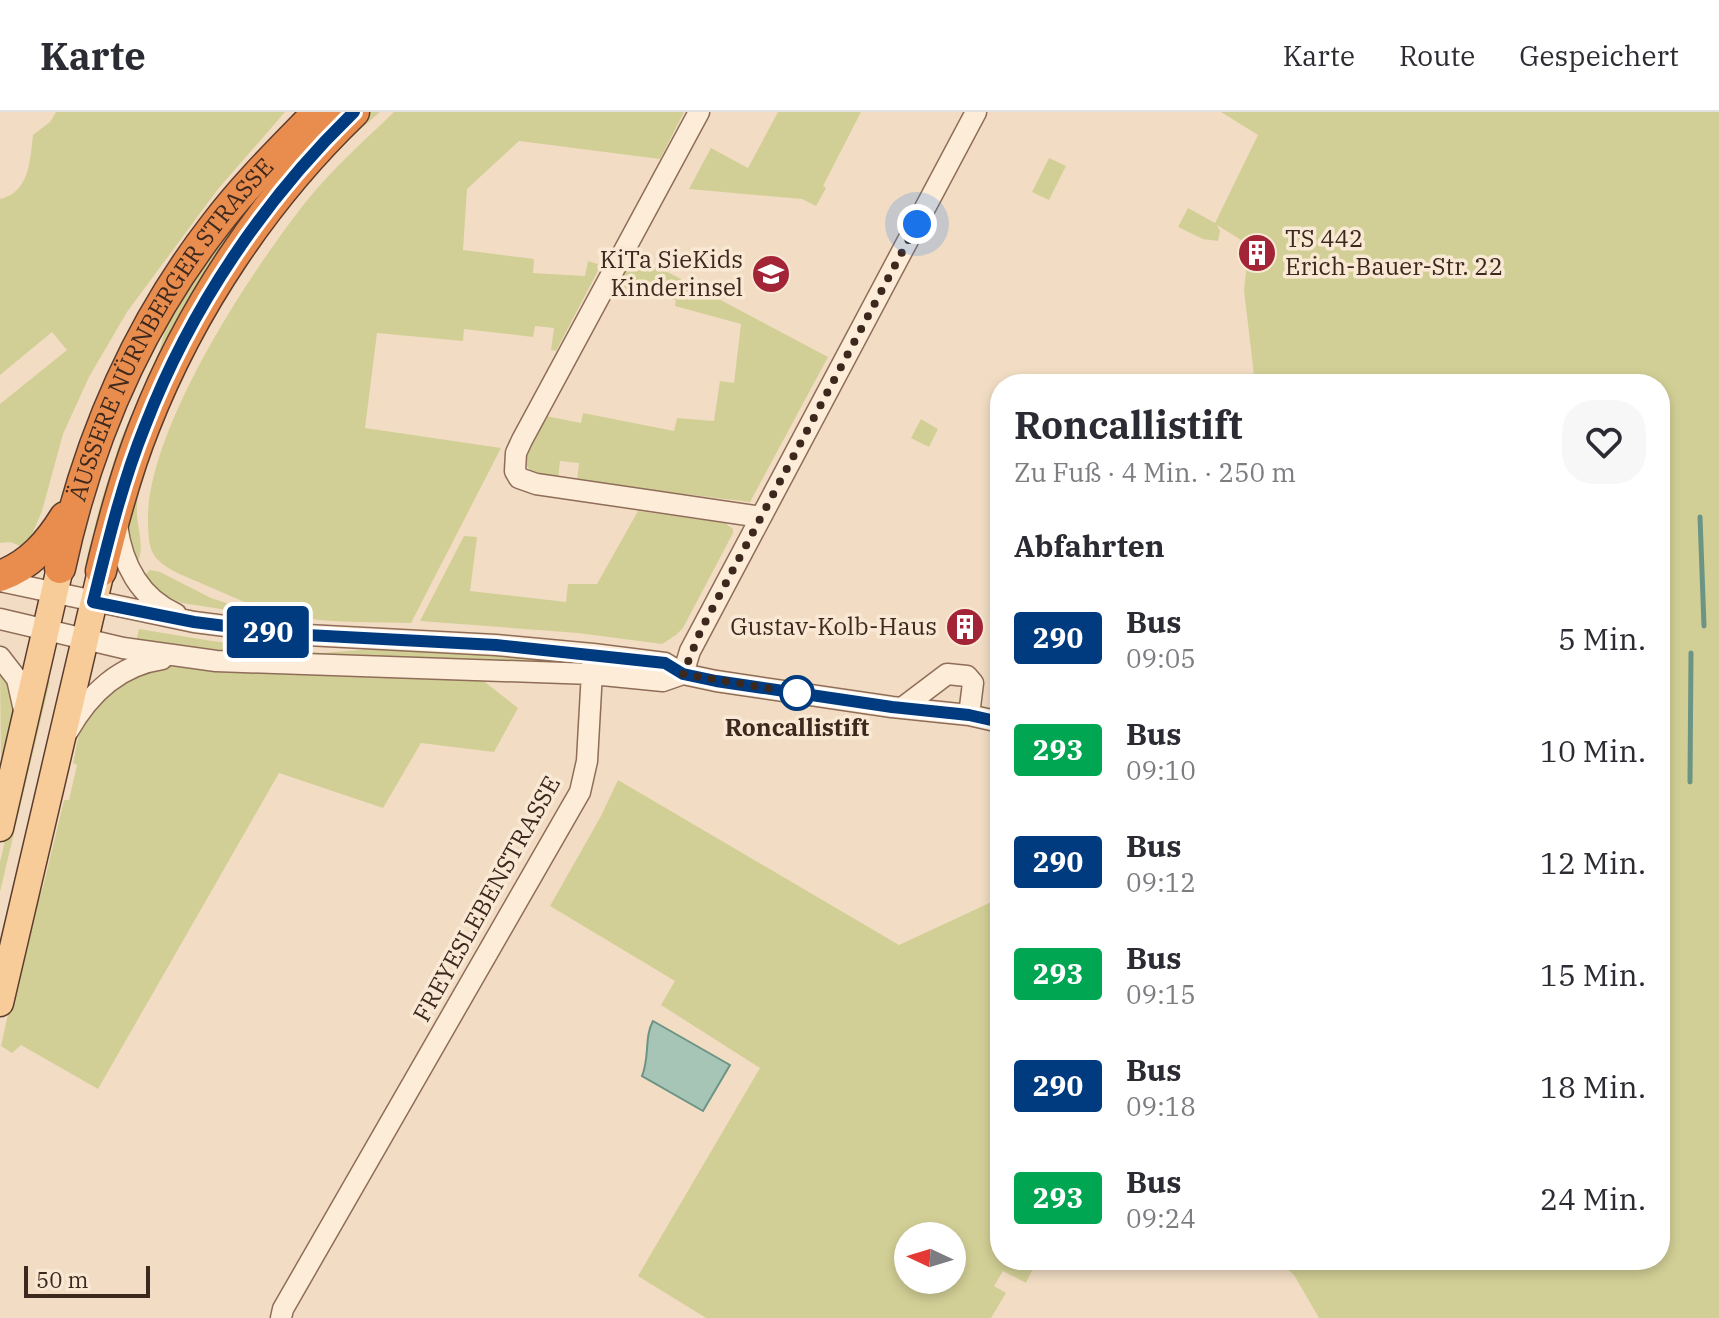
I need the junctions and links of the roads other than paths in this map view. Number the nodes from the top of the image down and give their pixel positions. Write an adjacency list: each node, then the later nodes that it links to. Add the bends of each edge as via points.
1 (318, 112): 5 (highway, ÄUSSERE NÜRNBERGER STRASSE, via 261,170 177,278 125,367)
2 (354, 112): 6 (highway, ÄUSSERE NÜRNBERGER STRASSE, via 258,222 222,275 155,400)
3 (699, 112): 7 (street, via 522,440 515,471 536,484)
4 (976, 112): 7 (street)
5 (78, 496): 9 (highway, via 38,553); 10 (highway, ÄUSSERE NÜRNBERGER STRASSE)
6 (117, 507): 8 (highway, ÄUSSERE NÜRNBERGER STRASSE); 13 (street, via 120,550 132,575 151,598)
7 (761, 517): 19 (street)
8 (101, 571): 11 (main road)
9 (6, 580): 10 (street)
10 (57, 580): 11 (street); 14 (main road)
11 (93, 602): 13 (street); 15 (main road)
12 (0, 619): 14 (street)
13 (194, 622): 18 (street, via 288,634 496,645)
14 (45, 629): 15 (street); 23 (main road)
15 (84, 639): 17 (street); 24 (main road)
16 (0, 657): 23 (street, via 17,679)
17 (174, 657): 18 (street, via 263,664); 24 (street, via 143,662 106,683 76,716)
18 (593, 664): 19 (street, via 665,663); 27 (street, FREYESLEBENSTRASSE, via 580,792)
19 (683, 674): 20 (street)
20 (902, 708): 21 (street); 21 (street, via 947,674 967,676 973,683)
21 (969, 715): 22 (street)
22 (990, 720)
23 (23, 722): 25 (main road)
24 (59, 747): 26 (main road)
25 (0, 828)
26 (0, 1003)
27 (281, 1318)

